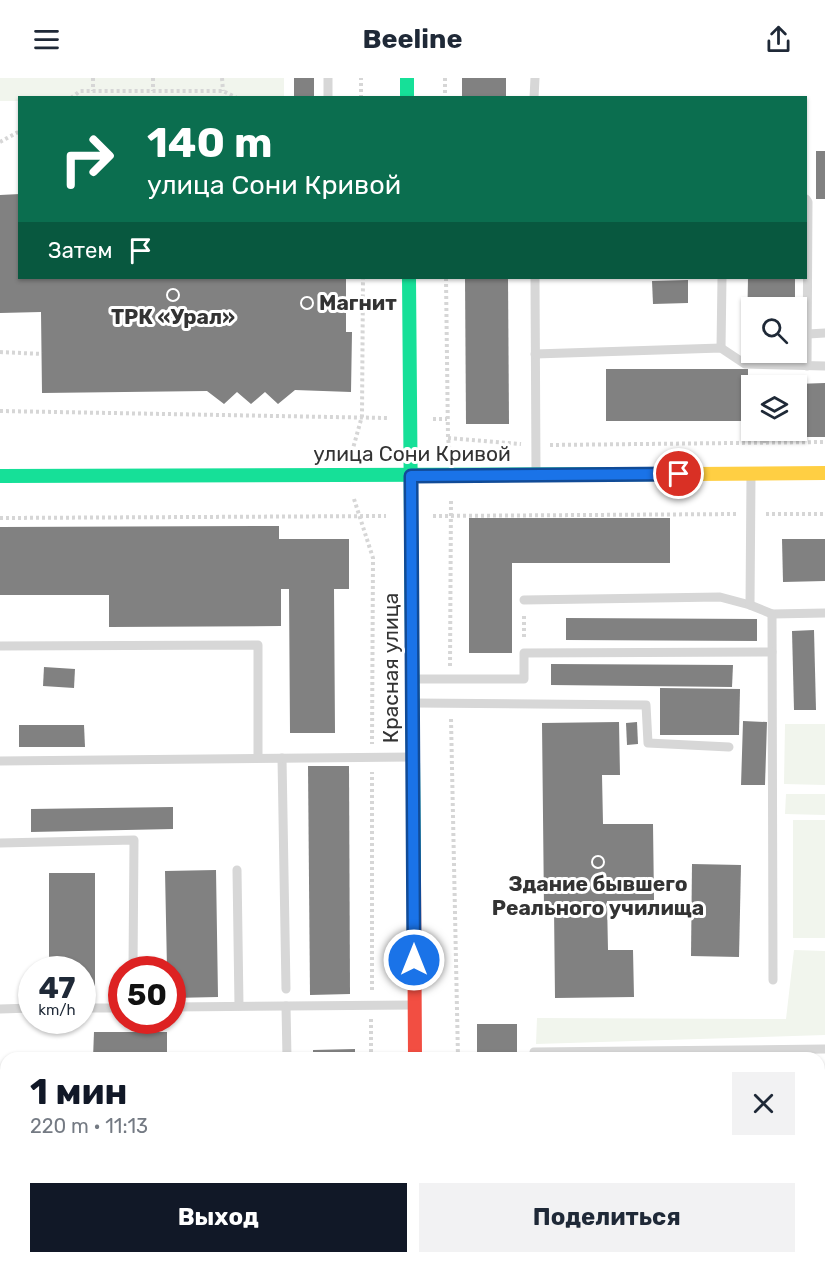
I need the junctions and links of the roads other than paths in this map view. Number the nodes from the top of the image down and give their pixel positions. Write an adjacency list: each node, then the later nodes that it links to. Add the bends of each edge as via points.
1 (328, 78): 4 (lane)
2 (407, 78): 5 (main road)
3 (535, 78): 6 (lane)
4 (328, 96)
5 (407, 96)
6 (534, 96)
7 (807, 201): 12 (lane)
8 (410, 279): 21 (main road, Красная улица)
9 (535, 279): 14 (lane)
10 (722, 279): 13 (lane)
11 (825, 333): 12 (lane)
12 (808, 334): 15 (lane)
13 (721, 348): 14 (lane); 15 (lane, via 745,364)
14 (535, 354): 19 (lane)
15 (807, 366): 16 (lane)
16 (825, 366)
17 (750, 473): 18 (main road, улица Сони Кривой); 19 (main road, улица Сони Кривой); 23 (lane)
18 (825, 473)
19 (536, 475): 21 (main road, улица Сони Кривой)
20 (0, 476): 21 (main road, улица Сони Кривой)
21 (411, 476): 28 (main road, Красная улица)
22 (524, 600): 23 (lane, via 720,597)
23 (750, 605): 25 (lane)
24 (825, 613): 25 (lane)
25 (772, 614): 27 (lane)
26 (0, 646): 32 (lane, via 258,645)
27 (772, 652): 28 (lane, via 524,653 524,679); 38 (lane)
28 (412, 679): 29 (main road, Красная улица)
29 (413, 703): 30 (lane, via 646,705 648,743); 31 (main road, Красная улица)
30 (729, 747)
31 (413, 757): 33 (lane); 40 (main road, Красная улица)
32 (258, 758): 33 (lane); 34 (lane)
33 (282, 758): 39 (lane)
34 (0, 761)
35 (0, 843): 37 (lane, via 134,840)
36 (237, 870): 41 (lane)
37 (133, 956)
38 (773, 980)
39 (286, 989)
40 (415, 1005): 42 (lane); 48 (main road, Красная улица)
41 (239, 1006): 42 (lane); 43 (lane)
42 (286, 1006): 47 (lane)
43 (186, 1007)
44 (18, 1008): 45 (lane)
45 (0, 1009)
46 (825, 1049): 49 (lane)
47 (287, 1052)
48 (415, 1052)
49 (757, 1052)

